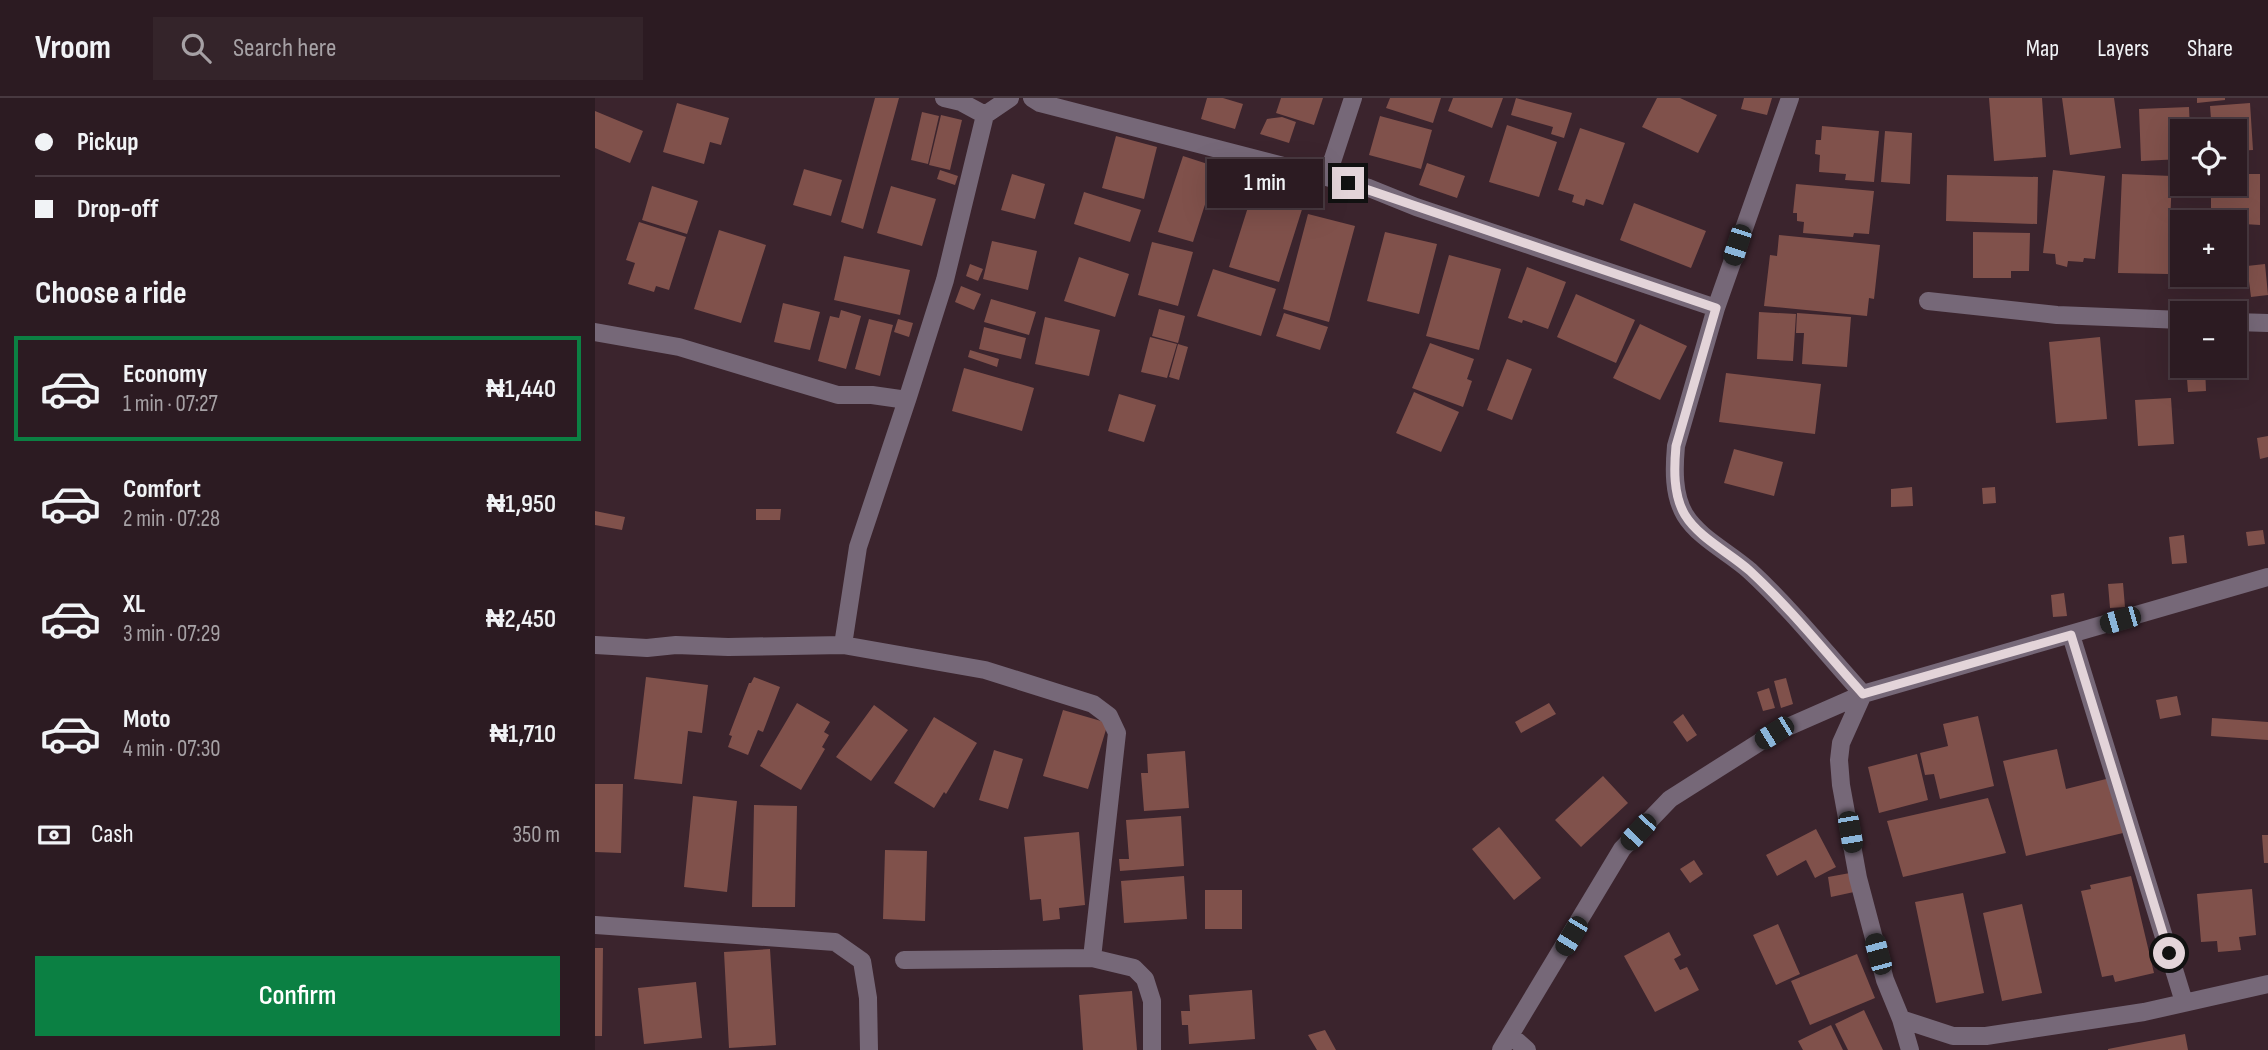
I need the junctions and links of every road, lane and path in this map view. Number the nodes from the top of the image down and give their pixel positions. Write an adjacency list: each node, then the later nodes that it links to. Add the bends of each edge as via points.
1 (944, 98): 6 (street)
2 (1010, 98): 6 (street)
3 (1033, 98): 7 (street)
4 (1353, 98): 7 (street)
5 (1790, 98): 9 (street)
6 (985, 116): 14 (street, via 945,280)
7 (1327, 177): 9 (street)
8 (1928, 301): 10 (street, via 2057,315)
9 (1716, 308): 19 (street, via 1676,446 1678,497 1685,516 1775,596)
10 (2170, 320)
11 (2247, 322): 12 (street)
12 (2268, 323)
13 (595, 332): 14 (street, via 678,347 838,395)
14 (907, 400): 18 (street, via 858,547)
15 (2268, 578): 16 (street)
16 (2071, 635): 19 (street); 24 (street)
17 (595, 645): 18 (street)
18 (843, 645): 21 (street, via 985,670 1093,704 1108,716 1117,733)
19 (1863, 694): 25 (street, via 1840,743 1841,785 1858,878 1885,980); 26 (street, via 1774,733 1670,799 1622,849)
20 (595, 925): 27 (street, via 835,942 862,961)
21 (1092, 958): 22 (street); 28 (street, via 1135,968 1145,979 1152,1001)
22 (904, 960)
23 (2268, 984): 24 (street)
24 (2184, 1002): 25 (street, via 1975,1037 1953,1036)
25 (1901, 1019): 30 (street)
26 (1505, 1043): 29 (street)
27 (869, 1050)
28 (1152, 1050)
29 (1527, 1050)
30 (1910, 1050)

